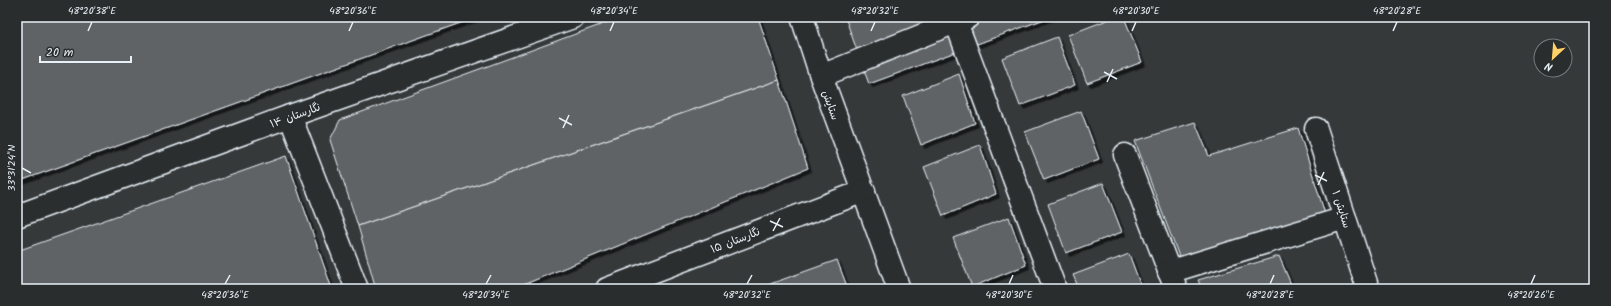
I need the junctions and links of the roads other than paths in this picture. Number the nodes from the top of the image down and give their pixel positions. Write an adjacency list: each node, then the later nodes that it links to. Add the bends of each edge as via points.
1 (573, 17): 5 (street, نگارستان ۱۴)
2 (802, 17): 4 (street, ستایش)
3 (962, 19): 4 (street); 15 (street)
4 (821, 76): 8 (street, ستایش)
5 (290, 116): 9 (street, نگارستان ۱۴); 12 (street)
6 (1316, 128): 10 (street, ستایش ۱)
7 (1125, 155): 11 (street)
8 (864, 191): 13 (street, نگارستان ۱۵); 14 (street, ستایش)
9 (17, 216)
10 (1345, 218): 11 (street); 16 (street, ستایش ۱)
11 (1172, 280)
12 (357, 289)
13 (607, 289)
14 (899, 289)
15 (1055, 289)
16 (1368, 289)

